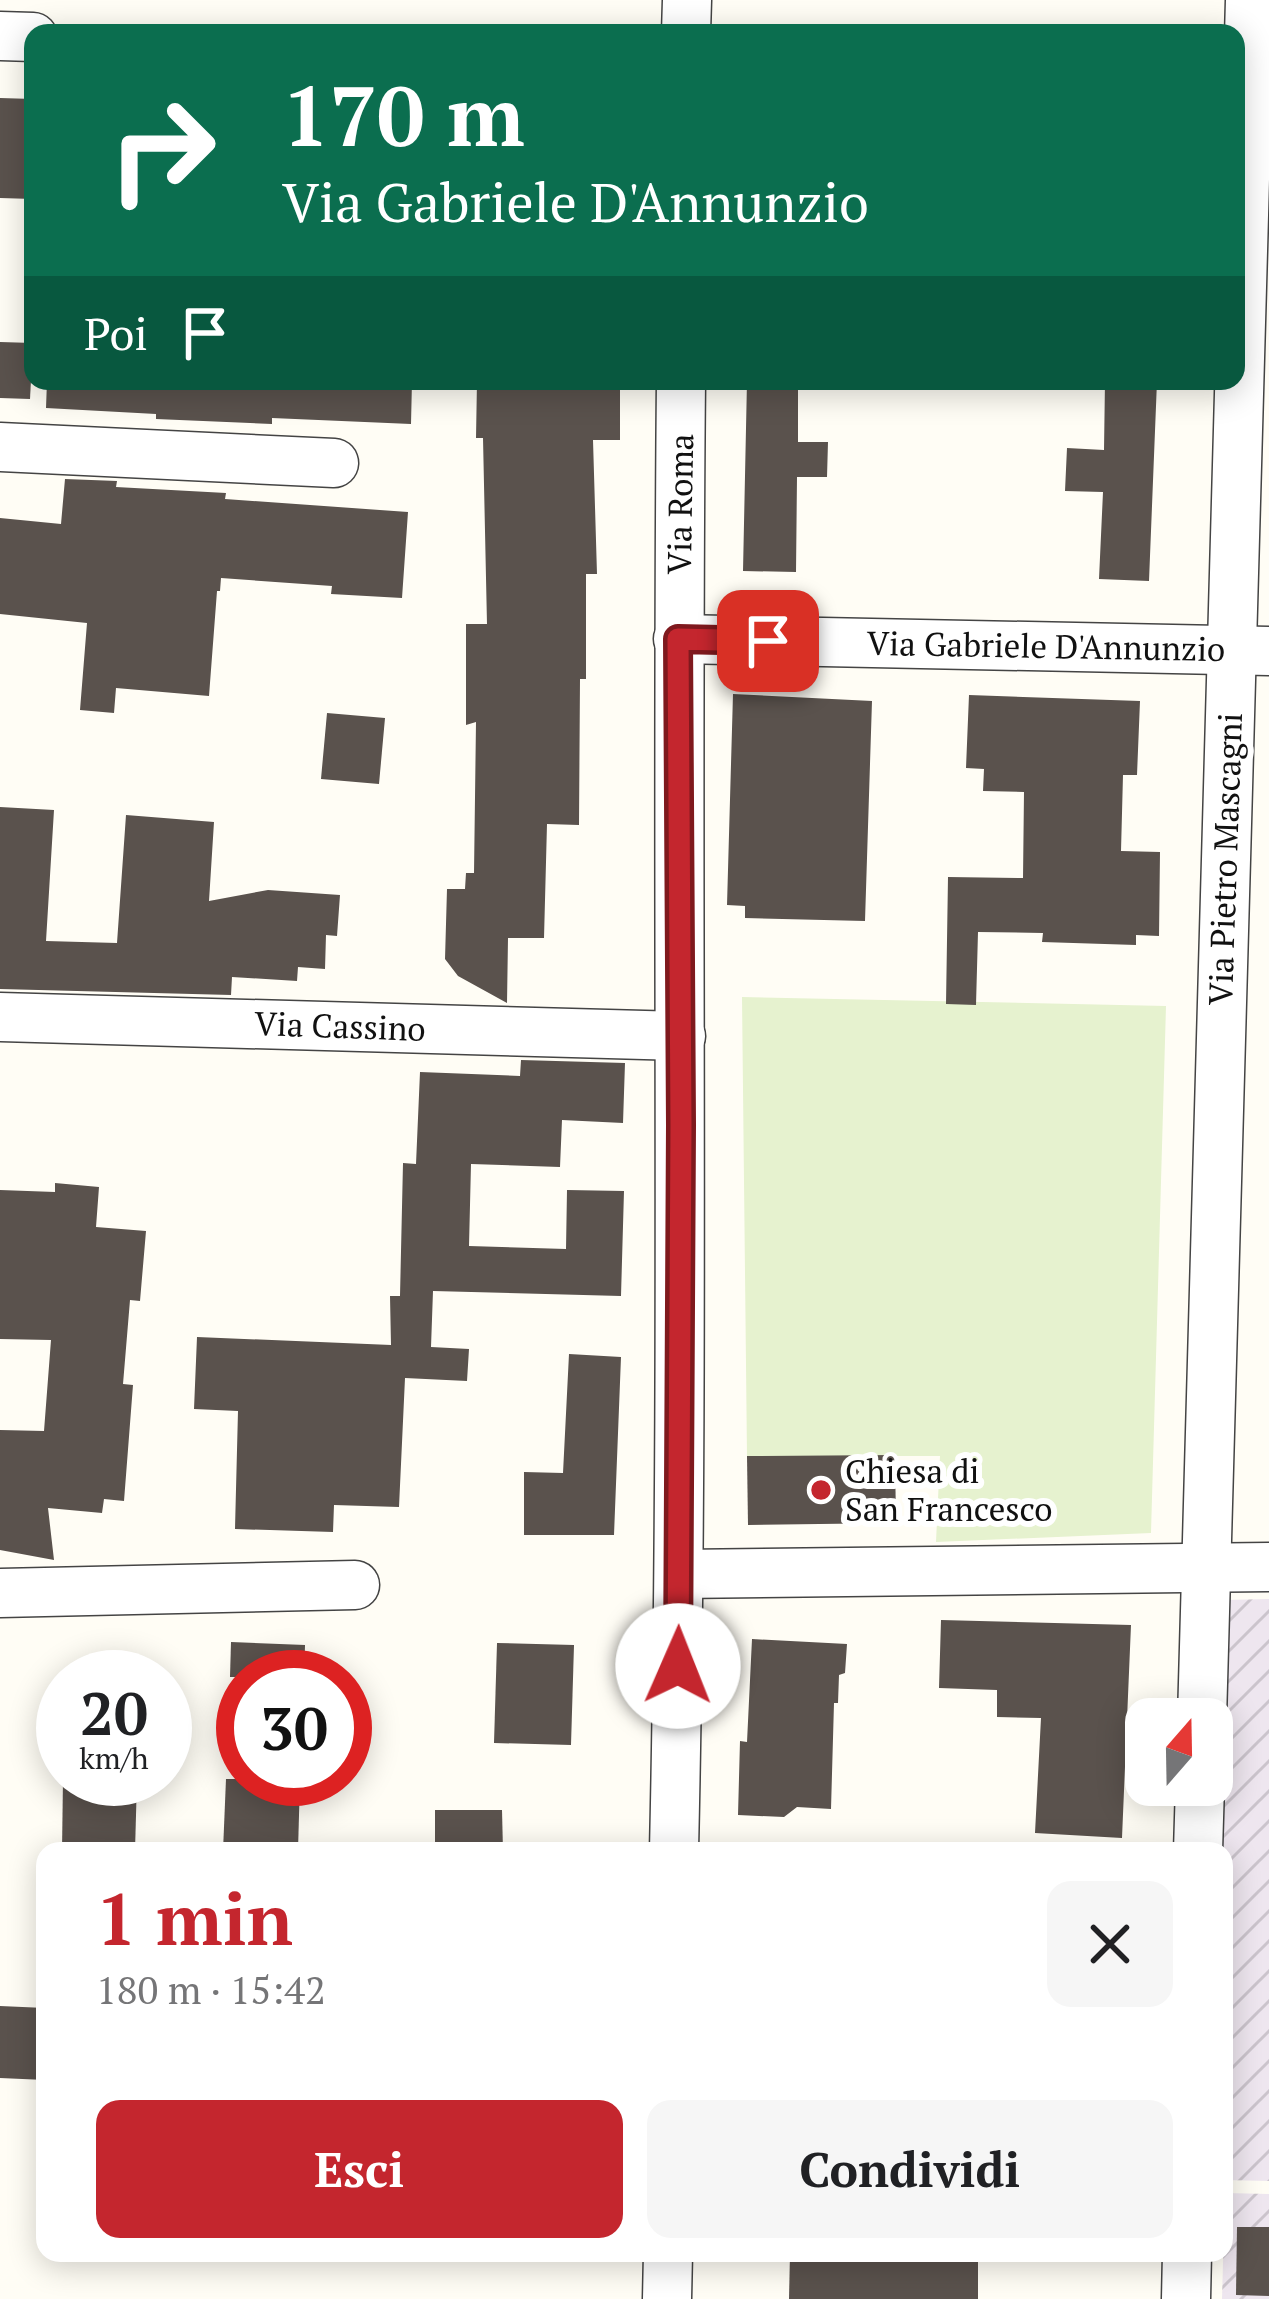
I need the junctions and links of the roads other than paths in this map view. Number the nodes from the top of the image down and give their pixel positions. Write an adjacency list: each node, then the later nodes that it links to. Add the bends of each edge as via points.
1 (1250, 0): 6 (street, Via Pietro Mascagni)
2 (681, 390): 5 (street, Via Roma)
3 (0, 447): 4 (street)
4 (334, 463)
5 (678, 639): 6 (street, Via Gabriele D'Annunzio); 8 (street, Via Roma)
6 (1250, 650): 10 (street, Via Pietro Mascagni)
7 (0, 1017): 8 (street, Via Cassino)
8 (681, 1036): 11 (street, Via Roma)
9 (1269, 1567): 10 (street)
10 (1206, 1570): 11 (street); 14 (street, Via Pietro Mascagni)
11 (680, 1574): 16 (street, Via Roma)
12 (355, 1585): 13 (street)
13 (0, 1594)
14 (1203, 1698)
15 (1199, 1806): 17 (street)
16 (674, 1842)
17 (1198, 1842)
18 (668, 2262): 20 (street)
19 (1187, 2262): 21 (street)
20 (667, 2299)
21 (1186, 2299)

